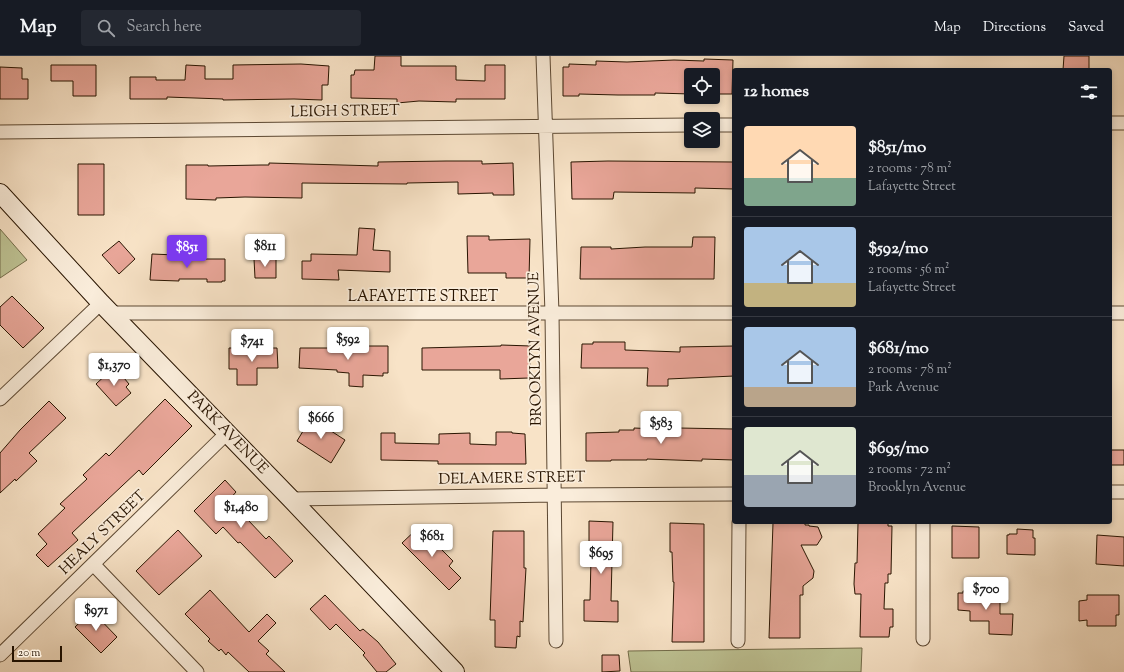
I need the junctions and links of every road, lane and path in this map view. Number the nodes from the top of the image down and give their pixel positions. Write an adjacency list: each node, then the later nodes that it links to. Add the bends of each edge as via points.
1 (543, 56): 7 (street, BROOKLYN AVENUE)
2 (1112, 123): 3 (street)
3 (1124, 123)
4 (684, 125): 7 (street, LEIGH STREET)
5 (720, 125): 6 (street)
6 (732, 125)
7 (545, 126): 8 (street, LEIGH STREET); 11 (street, BROOKLYN AVENUE)
8 (0, 132)
9 (0, 193): 10 (main road, PARK AVENUE)
10 (106, 308): 11 (street, LAFAYETTE STREET); 15 (street); 16 (main road, PARK AVENUE)
11 (552, 313): 12 (street, LAFAYETTE STREET); 20 (street, BROOKLYN AVENUE)
12 (732, 313)
13 (1112, 313): 14 (street)
14 (1124, 313)
15 (0, 399)
16 (227, 433): 21 (main road, PARK AVENUE); 24 (street, HEALY STREET)
17 (1112, 492): 18 (street)
18 (1124, 492)
19 (732, 494): 20 (street, DELAMERE STREET)
20 (554, 495): 21 (street, DELAMERE STREET); 26 (street, BROOKLYN AVENUE)
21 (291, 499): 30 (main road, PARK AVENUE)
22 (739, 524): 27 (street)
23 (923, 524): 25 (street)
24 (93, 564): 28 (street, HEALY STREET); 29 (street)
25 (923, 639)
26 (556, 641)
27 (738, 642)
28 (0, 654)
29 (197, 672)
30 (456, 672)

